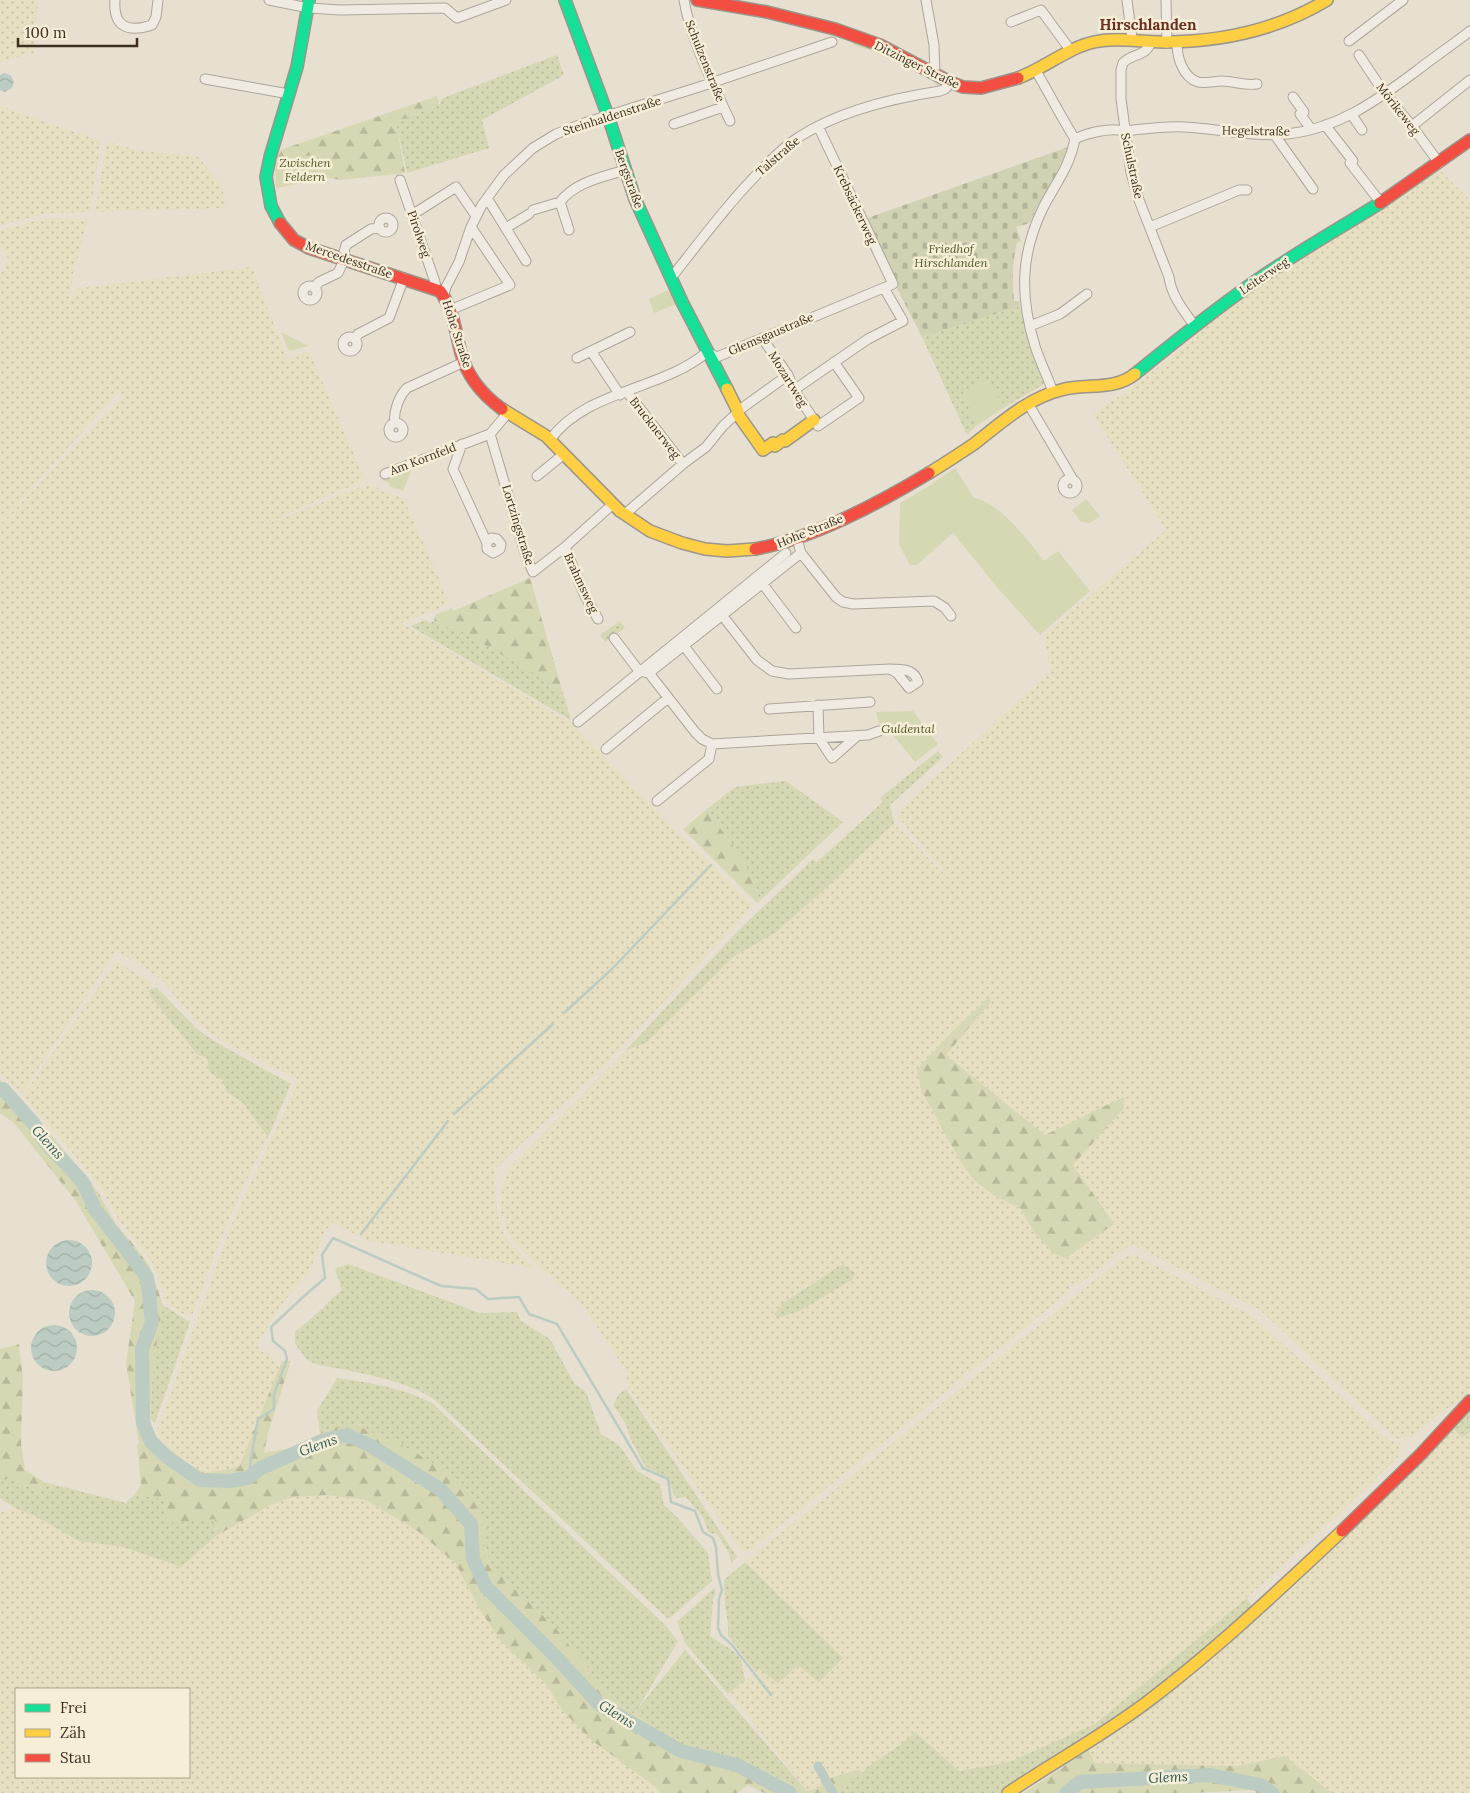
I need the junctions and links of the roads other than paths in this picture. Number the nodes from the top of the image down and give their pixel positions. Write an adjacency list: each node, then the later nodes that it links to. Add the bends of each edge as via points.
1 (115, 0): 2 (street, via 120,24 141,28 155,22)
2 (158, 0)
3 (269, 0): 14 (street)
4 (506, 0): 14 (street, via 458,18 445,8 374,10)
5 (565, 0): 36 (street, Bergstraße)
6 (684, 0): 28 (street, Schulzenstraße, via 690,26)
7 (697, 0): 13 (street, Ditzinger Straße)
8 (927, 0): 25 (street)
9 (1127, 0): 17 (street)
10 (1166, 0): 21 (street)
11 (1327, 0): 21 (street, Ditzinger Straße, via 1274,26 1226,37)
12 (1403, 0): 18 (street)
13 (728, 2): 25 (street, Ditzinger Straße, via 831,27 882,46)
14 (309, 4): 31 (street, Mercedesstraße)
15 (1010, 22): 22 (street, via 1041,10)
16 (1470, 31): 32 (street, Hegelstraße)
17 (1132, 40): 20 (street, Ditzinger Straße); 22 (street, Ditzinger Straße, via 1091,43)
18 (1349, 41)
19 (832, 42): 28 (street, Steinhaldenstraße)
20 (1151, 42): 21 (street, Ditzinger Straße); 43 (street, Schulstraße, via 1144,54 1132,56 1123,63 1120,84)
21 (1172, 43): 30 (street, via 1182,67 1198,82)
22 (1071, 50): 24 (street, Ditzinger Straße)
23 (1359, 55): 32 (street, Mörikeweg)
24 (1036, 71): 29 (street, Ditzinger Straße, via 982,88 970,89); 46 (street)
25 (935, 74): 29 (street, Ditzinger Straße)
26 (205, 78): 31 (street)
27 (1470, 80): 41 (street)
28 (713, 82): 34 (street, Schulzenstraße); 36 (street, Steinhaldenstraße)
29 (951, 83): 40 (street, Talstraße, via 940,91 875,105)
30 (1257, 84)
31 (289, 94): 63 (street, Mercedesstraße, via 266,176 271,206 280,224 294,240)
32 (1385, 94): 35 (street, Hegelstraße); 41 (street, Mörikeweg)
33 (1293, 97): 42 (street)
34 (723, 107): 37 (street, Schulzenstraße); 38 (street)
35 (1352, 115): 39 (street, Hegelstraße); 44 (street)
36 (608, 116): 49 (street, Bergstraße); 53 (street, Steinhaldenstraße, via 556,134 533,148 504,175)
37 (730, 122)
38 (674, 124)
39 (1325, 125): 42 (street, Hegelstraße); 55 (street)
40 (818, 126): 66 (street, Talstraße, via 793,141 754,177); 67 (street, Krebsäckerweg)
41 (1412, 126): 48 (street, Mörikeweg)
42 (1311, 129): 45 (street, Hegelstraße)
43 (1124, 130): 45 (street, Hegelstraße, via 1185,127); 46 (street, Hegelstraße); 59 (street, Schulstraße, via 1131,173)
44 (1362, 130)
45 (1274, 134): 51 (street)
46 (1075, 139): 74 (street, via 1071,157 1043,208 1029,245 1024,288)
47 (1470, 140): 48 (street, Leiterweg)
48 (1439, 163): 55 (street, Leiterweg)
49 (625, 170): 54 (street, via 574,189); 66 (street, Bergstraße)
50 (400, 180): 56 (street, Pirolweg)
51 (1313, 189)
52 (1247, 190): 59 (street, via 1239,190)
53 (487, 198): 57 (street, Steinhaldenstraße); 61 (street)
54 (560, 202): 61 (street, via 531,212); 62 (street)
55 (1381, 203): 73 (street, Leiterweg, via 1283,263)
56 (412, 215): 57 (street, via 456,187); 70 (street, Pirolweg)
57 (476, 216): 58 (street, Steinhaldenstraße)
58 (471, 227): 70 (street, Steinhaldenstraße, via 459,262); 72 (street, via 510,285)
59 (1150, 227): 73 (street, Schulstraße, via 1170,283)
60 (380, 228): 63 (street, via 370,229 346,246)
61 (506, 228): 64 (street)
62 (569, 230)
63 (343, 259): 65 (street, Mercedesstraße); 68 (street, via 338,273)
64 (526, 261)
65 (404, 278): 70 (street, Mercedesstraße); 77 (street, via 389,318 358,334)
66 (672, 278): 79 (street, Bergstraße)
67 (893, 284): 69 (street, Glemsgaustraße)
68 (314, 288)
69 (884, 288): 76 (street, Glemsgaustraße); 82 (street, via 903,321)
70 (440, 292): 72 (street, Hohe Straße)
71 (1087, 294): 74 (street, via 1060,314)
72 (450, 310): 81 (street, Hohe Straße)
73 (1194, 325): 85 (street, Leiterweg, via 1124,382)
74 (1030, 326): 85 (street)
75 (630, 332): 78 (street)
76 (762, 338): 79 (street, Glemsgaustraße, via 717,356); 83 (street, Mozartweg)
77 (355, 339)
78 (591, 351): 80 (street); 86 (street, Brucknerweg)
79 (707, 352): 86 (street, via 692,363); 88 (street, Bergstraße)
80 (577, 358)
81 (464, 362): 89 (street, Hohe Straße, via 479,388); 91 (street, via 404,390 394,415)
82 (834, 362): 84 (street); 90 (street, Mozartweg, via 859,398 821,425 818,426)
83 (788, 375): 84 (street, Mozartweg); 88 (street)
84 (794, 390): 90 (street, Mozartweg)
85 (1053, 392): 87 (street, Hohe Straße)
86 (623, 393): 93 (street, via 573,418); 97 (street, Brucknerweg)
87 (1029, 405): 100 (street); 103 (street, Hohe Straße, via 916,482)
88 (737, 412): 95 (street, Bergstraße); 97 (street, via 706,447)
89 (507, 414): 92 (street, Am Kornfeld); 93 (street, Hohe Straße)
90 (814, 420): 95 (street, Mozartweg, via 784,441)
91 (395, 423)
92 (490, 434): 94 (street, Am Kornfeld); 105 (street, Lortzingstraße, via 533,572)
93 (550, 440): 96 (street, Hohe Straße)
94 (462, 444): 98 (street, Am Kornfeld); 104 (street, Am Kornfeld, via 453,469)
95 (763, 450)
96 (564, 454): 99 (street); 101 (street, Hohe Straße)
97 (683, 464): 102 (street)
98 (385, 474)
99 (537, 476)
100 (1072, 478)
101 (613, 504): 102 (street, Hohe Straße); 105 (street, Lortzingstraße)
102 (625, 514): 103 (street, Hohe Straße, via 655,534 707,549 761,549)
103 (797, 539): 107 (street)
104 (487, 543)
105 (565, 547): 111 (street, Brahmsweg)
106 (786, 553): 116 (street)
107 (801, 553): 108 (street); 110 (street, via 843,602 867,604 934,600)
108 (762, 583): 109 (street); 112 (street)
109 (722, 615): 114 (street); 115 (street, via 757,660 772,672)
110 (951, 616)
111 (598, 619)
112 (796, 628)
113 (614, 638): 116 (street)
114 (684, 646): 117 (street); 118 (street)
115 (890, 670)
116 (639, 671): 117 (street); 123 (street)
117 (649, 673): 119 (street)
118 (717, 689)
119 (668, 698): 127 (street, via 695,732); 128 (street)
120 (870, 702): 121 (street)
121 (818, 705): 122 (street); 126 (street)
122 (769, 709)
123 (578, 722)
124 (879, 731): 125 (street)
125 (857, 736): 126 (street); 126 (street, via 832,758)
126 (819, 738): 127 (street)
127 (712, 744): 129 (street, via 709,759)
128 (606, 749)
129 (657, 801)
130 (1470, 1401): 131 (street, via 1382,1493 1225,1637 1151,1699)
131 (1008, 1793)

